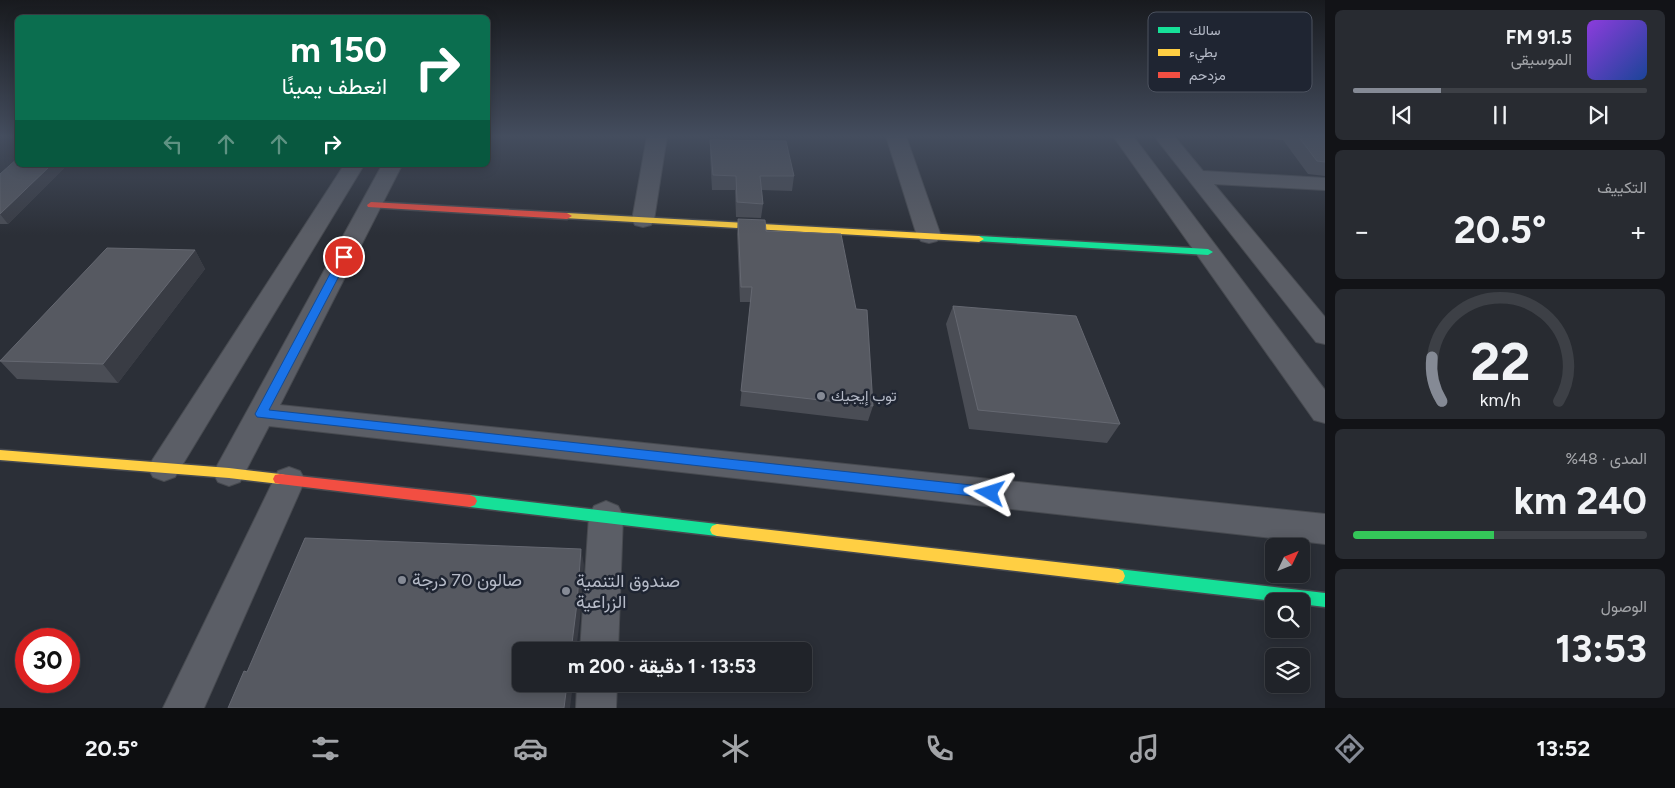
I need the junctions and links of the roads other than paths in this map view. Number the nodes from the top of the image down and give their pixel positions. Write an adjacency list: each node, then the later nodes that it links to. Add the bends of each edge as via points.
1 (351, 169): 17 (street)
2 (390, 169): 9 (street)
3 (651, 169): 10 (street)
4 (907, 169): 11 (street)
5 (1148, 169): 12 (street)
6 (1191, 169): 7 (street)
7 (1197, 177): 8 (street); 13 (street)
8 (1325, 184)
9 (371, 204): 10 (street); 15 (street)
10 (643, 220): 11 (street)
11 (929, 236): 12 (street)
12 (1208, 252): 14 (street)
13 (1325, 335)
14 (1325, 412)
15 (261, 414): 18 (street); 21 (street)
16 (0, 455): 17 (street)
17 (164, 468): 18 (street)
18 (230, 473): 19 (street)
19 (289, 480): 20 (street); 25 (street)
20 (606, 516): 22 (street); 23 (street)
21 (1325, 529)
22 (1325, 600)
23 (599, 642)
24 (597, 692): 26 (street)
25 (183, 708)
26 (596, 708)

